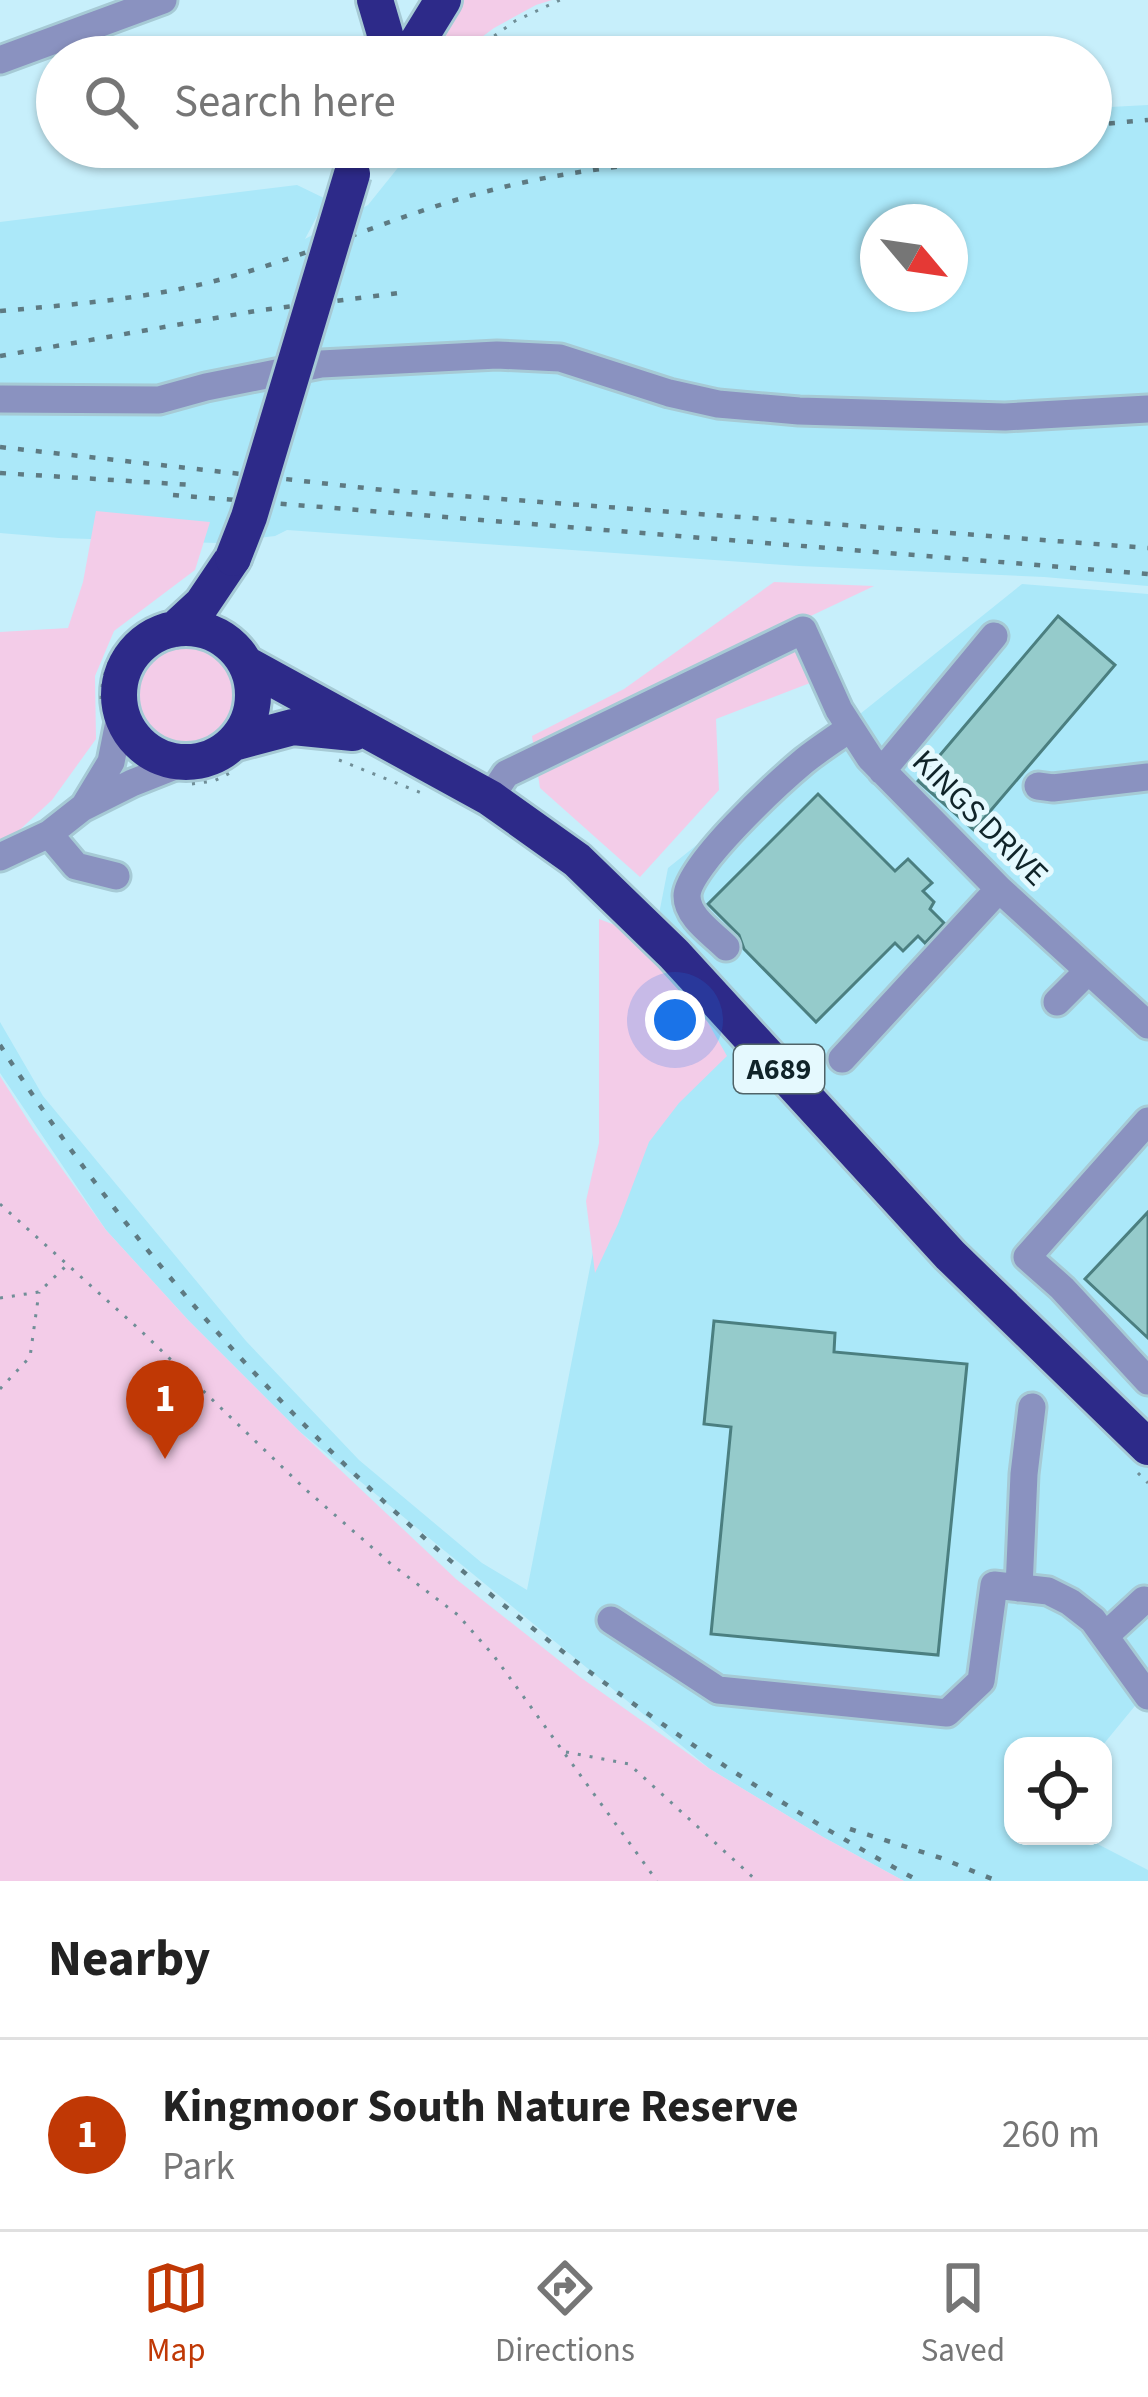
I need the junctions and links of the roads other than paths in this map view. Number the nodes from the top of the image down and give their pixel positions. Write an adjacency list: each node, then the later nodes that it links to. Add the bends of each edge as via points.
1 (163, 0): 4 (street)
2 (375, 0): 5 (highway)
3 (443, 0): 6 (highway)
4 (65, 36)
5 (385, 36)
6 (421, 36)
7 (36, 47): 8 (street)
8 (0, 60)
9 (355, 168): 12 (highway, bridge)
10 (0, 399): 11 (street, via 160,400 321,364 497,355 560,358 718,404 799,411 1005,417)
11 (1148, 409)
12 (232, 558): 13 (highway, via 202,604); 15 (highway, via 227,608)
13 (168, 621): 15 (highway, A689, via 204,630); 16 (highway, via 133,653)
14 (994, 636): 20 (street)
15 (238, 654): 18 (highway, A689); 19 (highway, via 253,699)
16 (111, 704): 21 (highway, via 145,748); 25 (street, via 111,762)
17 (850, 728): 20 (street, KINGS DRIVE); 24 (street, KINGS DRIVE, via 803,630 506,774); 30 (street, via 803,762 690,882 690,912)
18 (375, 737): 19 (highway, A689, via 293,727); 24 (highway, A689)
19 (239, 753): 21 (highway, A689, via 206,759)
20 (882, 771): 29 (street, KINGS DRIVE)
21 (188, 773): 25 (street, via 154,772)
22 (1148, 776): 23 (street)
23 (1038, 785)
24 (490, 798): 38 (highway, A689, via 619,898)
25 (82, 808): 26 (street)
26 (49, 834): 27 (street); 28 (street, via 76,866)
27 (0, 856)
28 (116, 876)
29 (999, 889): 31 (street, KINGS DRIVE); 34 (street)
30 (726, 947)
31 (1088, 971): 32 (street); 33 (street, KINGS DRIVE)
32 (1057, 1002)
33 (1148, 1025)
34 (842, 1059)
35 (1148, 1120): 36 (street, via 1027,1257)
36 (1148, 1381)
37 (1032, 1407): 39 (street)
38 (1141, 1458)
39 (1019, 1588): 41 (street, via 994,1585 980,1681 947,1713 718,1690); 42 (street, via 1048,1591)
40 (1144, 1600): 42 (street)
41 (611, 1620)
42 (1105, 1636): 43 (street)
43 (1148, 1696)

